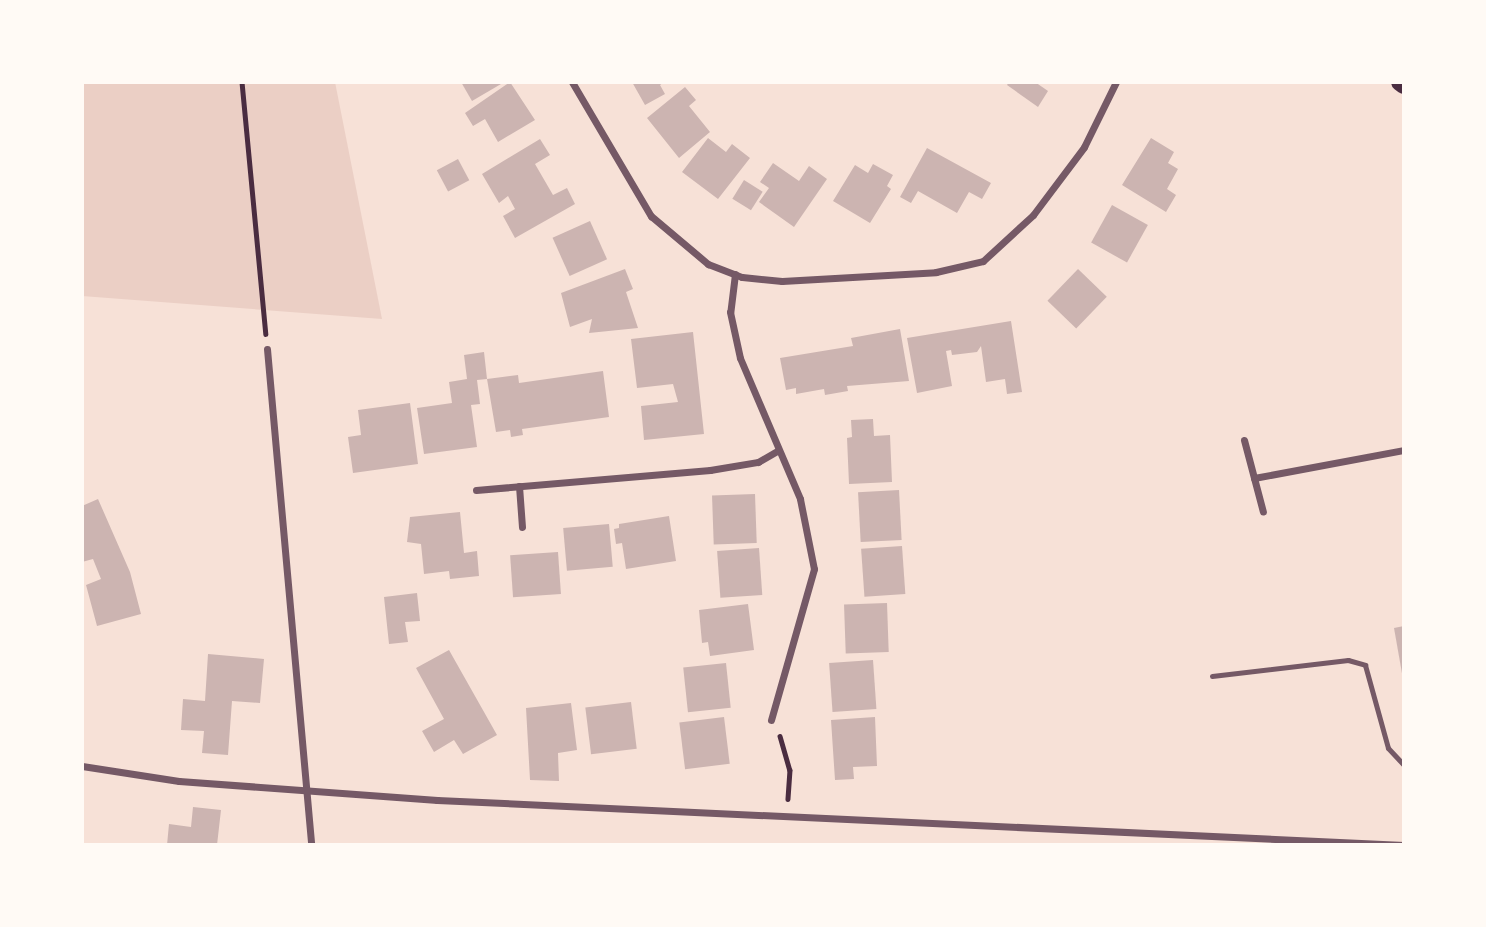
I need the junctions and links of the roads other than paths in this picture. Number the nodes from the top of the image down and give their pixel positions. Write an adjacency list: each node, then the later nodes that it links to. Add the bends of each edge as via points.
1 (572, 82): 3 (street, via 651,216 708,264)
2 (1116, 82): 3 (street, via 1084,147 1041,206 984,261 936,272 782,281)
3 (735, 274): 7 (street, via 730,312 740,358)
4 (267, 349): 17 (street)
5 (1244, 440): 8 (street)
6 (1404, 450): 8 (street)
7 (777, 451): 9 (street, via 758,462 710,470); 14 (street, via 800,499 814,569 786,654)
8 (1254, 478): 11 (street)
9 (519, 486): 10 (street); 12 (street)
10 (477, 490)
11 (1263, 512)
12 (522, 527)
13 (1212, 676): 15 (lane, via 1348,660 1365,665 1388,748)
14 (771, 720)
15 (1404, 765)
16 (82, 766): 17 (street, via 179,781)
17 (306, 790): 18 (street); 19 (street)
18 (1349, 842): 20 (street)
19 (311, 845)
20 (1404, 845)

